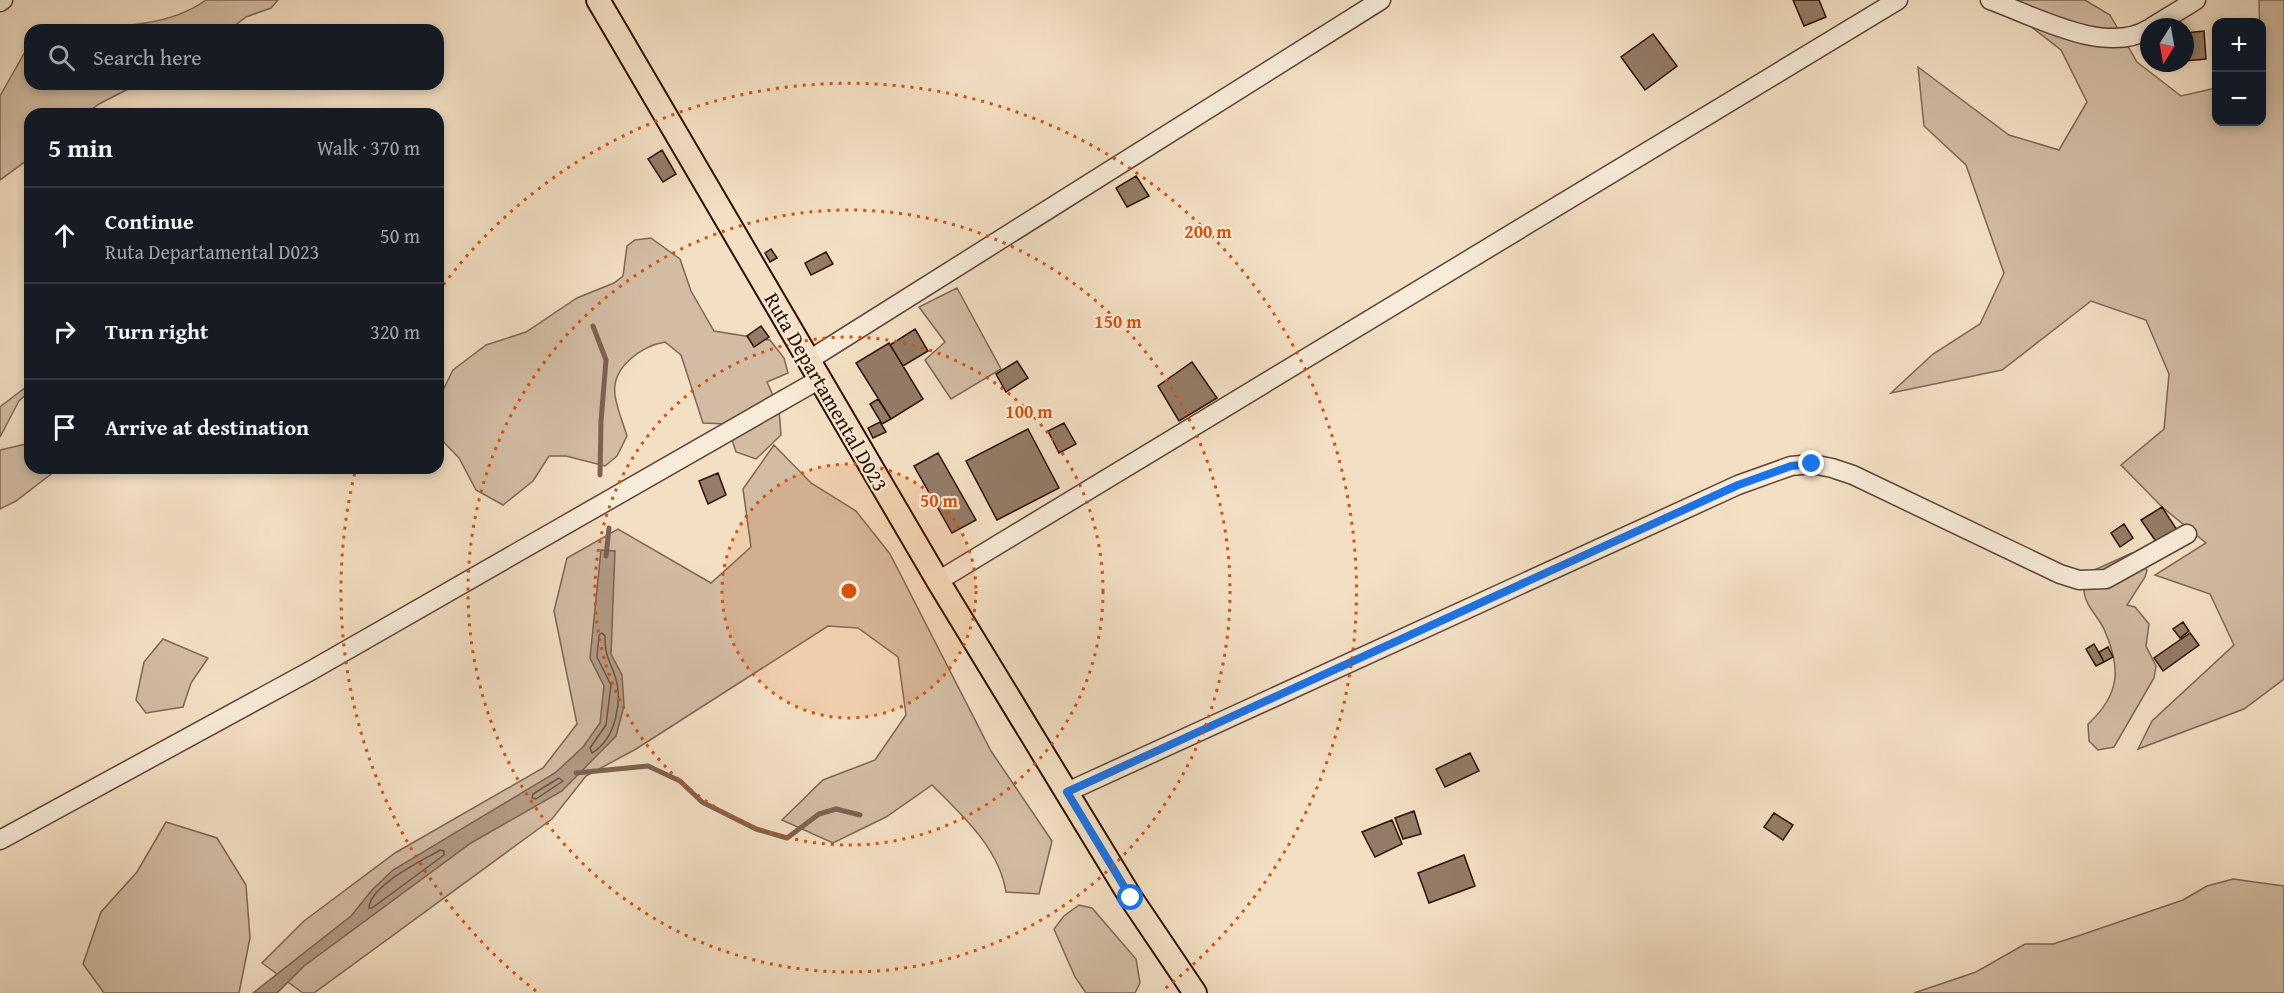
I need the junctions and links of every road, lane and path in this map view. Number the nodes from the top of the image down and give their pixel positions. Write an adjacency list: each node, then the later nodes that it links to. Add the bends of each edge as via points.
1 (598, 0): 8 (main road, Ruta Departamental D023)
2 (1381, 0): 8 (street)
3 (1898, 0): 10 (street)
4 (1990, 0): 7 (street, via 2097,39 2130,39)
5 (2196, 0): 6 (street)
6 (2167, 18)
7 (2140, 34)
8 (814, 370): 10 (main road, Ruta Departamental D023); 12 (street, via 312,670)
9 (2187, 534): 11 (street, via 2106,579 2079,580 1853,475 1812,464 1791,466 1738,485)
10 (938, 581): 11 (main road, Ruta Departamental D023)
11 (1067, 792): 13 (main road, Ruta Departamental D023)
12 (0, 840)
13 (1195, 993)

